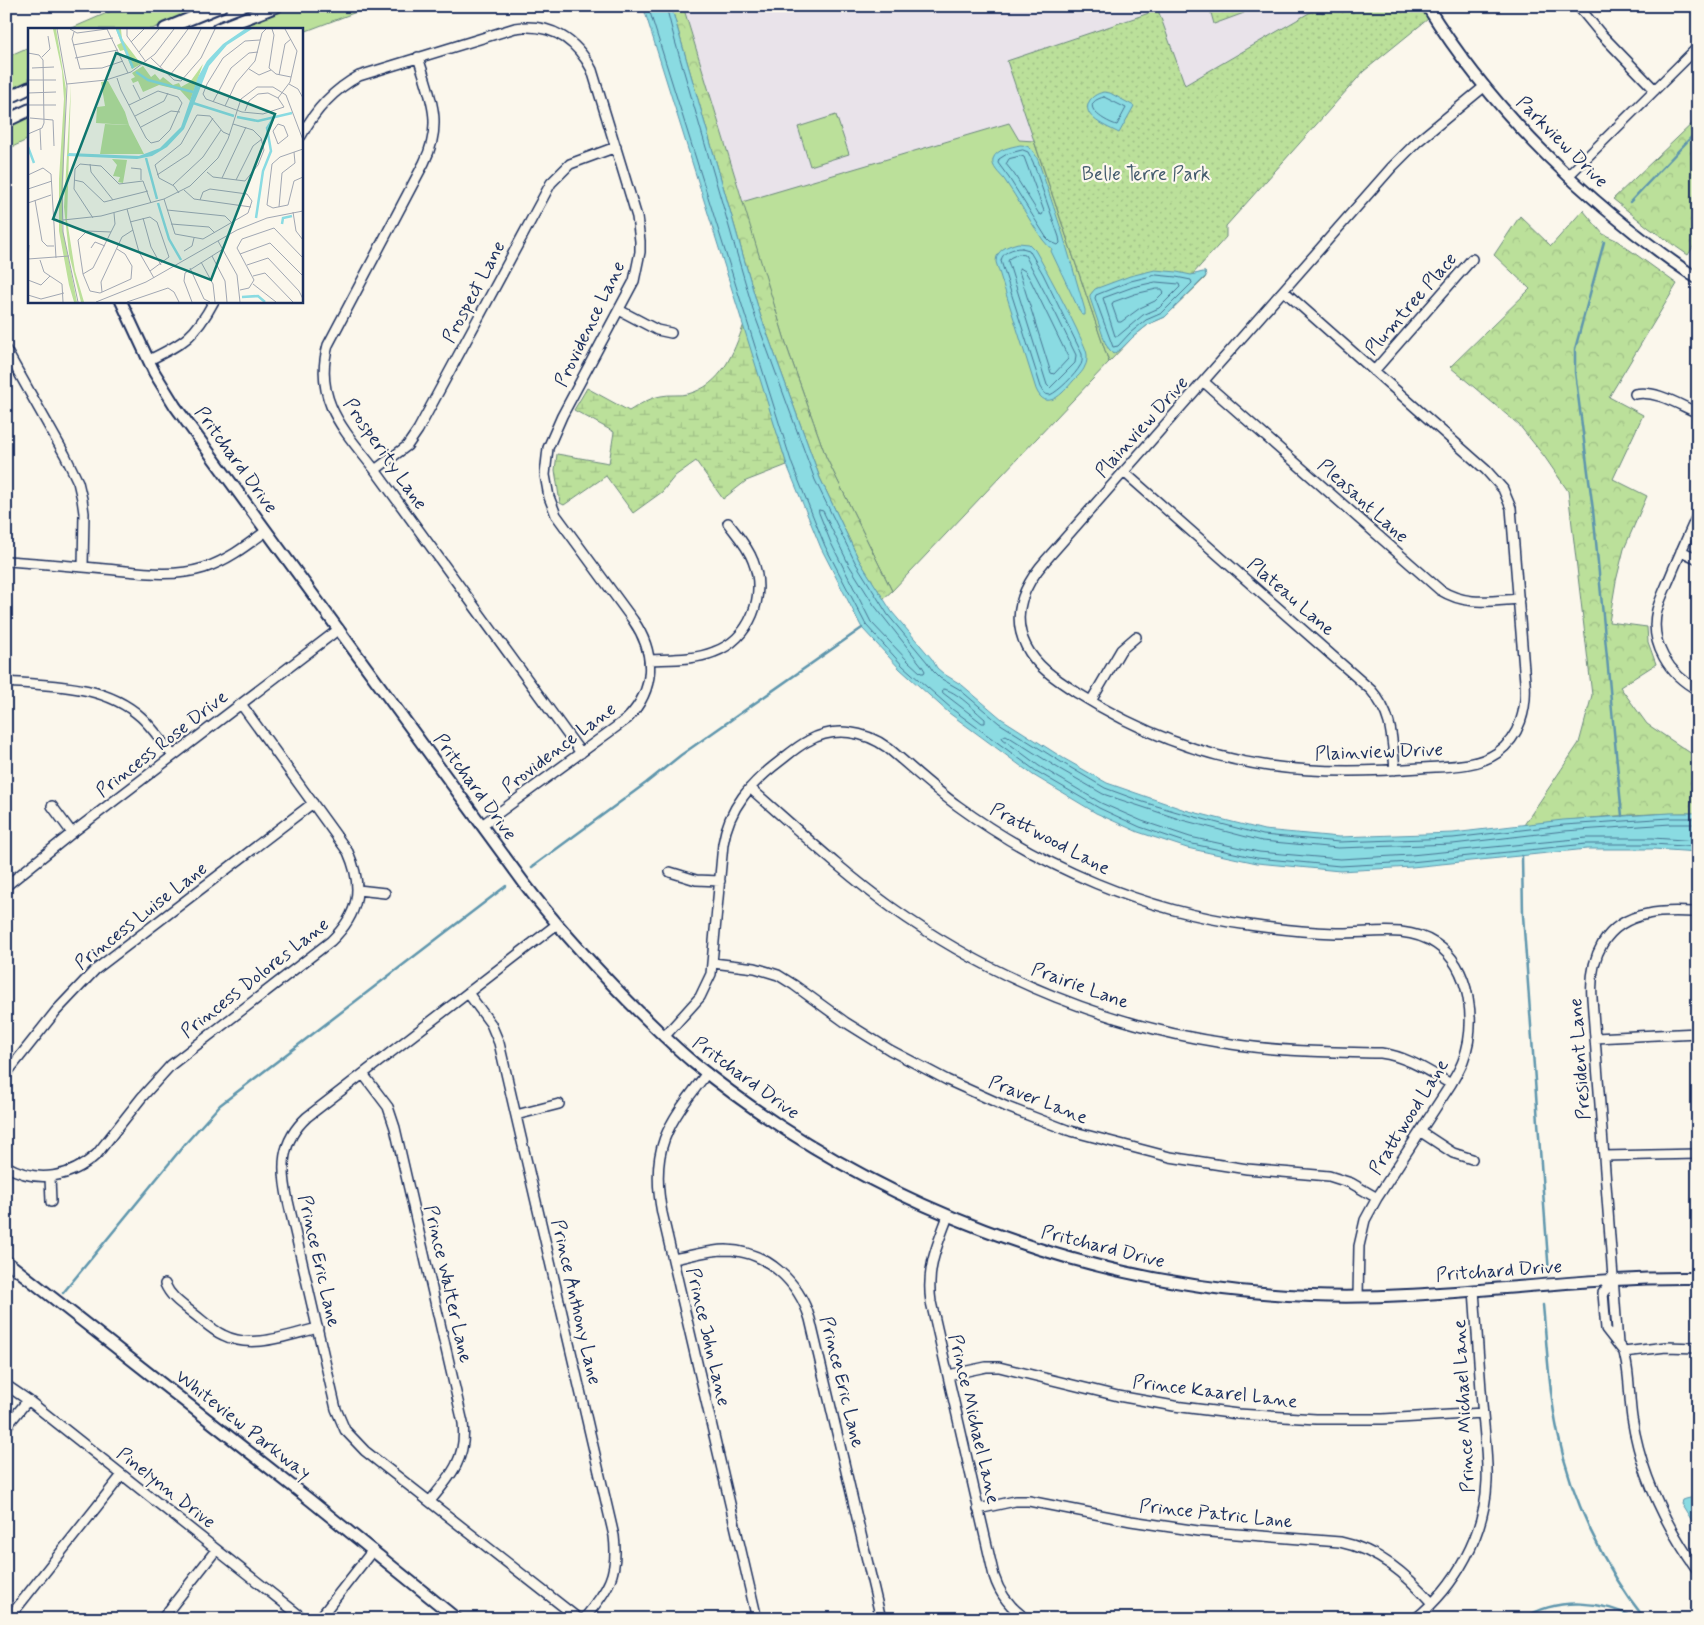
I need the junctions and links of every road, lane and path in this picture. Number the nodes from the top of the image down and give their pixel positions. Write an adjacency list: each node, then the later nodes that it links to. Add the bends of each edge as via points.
1 (221, 6): 5 (main road)
2 (277, 6): 6 (main road)
3 (1427, 6): 9 (street, Parkview Drive)
4 (1578, 6): 10 (street)
5 (167, 28)
6 (221, 28)
7 (1698, 47): 10 (street)
8 (418, 57): 15 (street, Providence Lane, via 366,73 343,85 314,113); 16 (street, Providence Lane, via 515,28 555,32 572,43 588,62); 31 (street, Prosperity Lane, via 434,110 435,131 431,148 334,332 325,360 325,389 333,412)
9 (1485, 86): 17 (street, Parkview Drive); 20 (street, Plainview Drive, via 1392,167)
10 (1655, 90): 17 (street)
11 (28, 92): 12 (main road)
12 (6, 99)
13 (28, 110): 14 (main road)
14 (6, 121)
15 (302, 134)
16 (616, 147): 23 (street, Providence Lane, via 637,217 640,241 636,272); 31 (street, Prospect Lane, via 570,164 551,183 418,430 407,446)
17 (1568, 176): 19 (street, Parkview Drive, via 1623,224)
18 (1472, 260): 27 (street, Plumtree Place)
19 (1698, 278)
20 (1284, 291): 27 (street, Plainview Drive); 28 (street, Plainview Drive)
21 (121, 302): 26 (street, Pritchard Drive)
22 (213, 302): 26 (street, via 192,334 179,345)
23 (619, 310): 24 (street, via 657,330); 43 (street, Providence Lane, via 556,428 546,456 545,475 556,515 638,628)
24 (671, 333)
25 (6, 350): 39 (street, via 78,482 84,513)
26 (149, 360): 35 (street, Pritchard Drive, via 168,395)
27 (1374, 371): 40 (street, Plainview Drive, via 1486,470 1503,489 1512,516)
28 (1204, 382): 32 (street, Plainview Drive); 40 (street, Pleasant Lane, via 1440,590 1468,602)
29 (1636, 394): 30 (street, via 1653,393)
30 (1698, 413)
31 (375, 470): 48 (street, Prosperity Lane)
32 (1124, 472): 46 (street, Plainview Drive, via 1036,571 1021,603 1020,625 1029,651 1052,675); 50 (street, Plateau Lane, via 1371,690 1388,716)
33 (1698, 513): 36 (street)
34 (728, 523): 43 (street, via 750,553 758,577 757,600 749,622 736,639 712,653)
35 (266, 531): 39 (street, via 231,556 188,572 154,574); 41 (street, Pritchard Drive)
36 (1681, 552): 37 (street); 45 (street, via 1658,608 1656,630 1668,665)
37 (1698, 558)
38 (6, 560): 39 (street)
39 (83, 567)
40 (1519, 600): 50 (street, Plainview Drive, via 1526,697 1523,715 1510,740 1496,753 1479,761)
41 (339, 629): 47 (street, Princess Rose Drive); 54 (street, Pritchard Drive)
42 (1136, 637): 46 (street, via 1122,650)
43 (650, 660): 48 (street, Providence Lane, via 648,684 638,706 627,719)
44 (6, 682): 49 (street, via 81,689 113,698 143,719)
45 (1698, 690)
46 (1091, 701): 50 (street, Plainview Drive, via 1161,736 1244,761 1335,772)
47 (241, 704): 49 (street, Princess Rose Drive); 52 (street, Princess Dolores Lane)
48 (581, 754): 54 (street, Providence Lane)
49 (173, 756): 55 (street, Princess Rose Drive)
50 (1395, 770)
51 (750, 788): 57 (street, Prattwood Lane, via 734,810 725,835); 71 (street, Prairie Lane, via 891,906 994,969 1042,991 1126,1021 1213,1042 1280,1050 1396,1056); 71 (street, Prattwood Lane, via 808,740 833,732 858,734 883,744 956,805 998,833 1117,892 1180,911 1249,925 1337,933 1395,931 1423,937 1451,957 1468,996 1466,1052)
52 (314, 803): 59 (street, Princess Dolores Lane, via 348,852); 69 (street, Princess Luise Lane, via 91,974)
53 (52, 806): 55 (street)
54 (482, 825): 62 (street, Pritchard Drive)
55 (72, 833): 58 (street, Princess Rose Drive)
56 (670, 872): 57 (street, via 696,880)
57 (720, 881): 63 (street, Prattwood Lane)
58 (6, 886)
59 (358, 890): 60 (street); 79 (street, Princess Dolores Lane, via 351,916 331,941 171,1065 88,1162 72,1172)
60 (384, 893)
61 (1698, 912): 67 (street, President Lane, via 1657,912 1638,916 1608,937 1595,959 1591,976)
62 (556, 925): 64 (street, Prince Eric Lane); 66 (street, Pritchard Drive)
63 (713, 963): 66 (street, Prattwood Lane, via 705,989); 80 (street, Praver Lane, via 755,968 778,975 860,1031 931,1072 1006,1107 1067,1130 1130,1148 1198,1162 1329,1176 1351,1183)
64 (468, 993): 70 (street, Prince Eric Lane); 73 (street, Prince Anthony Lane, via 496,1035)
65 (1698, 1033): 67 (street)
66 (664, 1037): 68 (street, Pritchard Drive)
67 (1595, 1038): 76 (street, President Lane)
68 (706, 1072): 82 (street, Pritchard Drive, via 770,1118 844,1164); 83 (street, Prince John Lane, via 673,1118 660,1156 658,1194)
69 (6, 1074)
70 (363, 1074): 90 (street, Prince Eric Lane, via 302,1121 291,1137 284,1157 285,1190); 99 (street, Prince Walter Lane, via 388,1107 393,1122 463,1423 464,1444 460,1459)
71 (1451, 1084): 74 (street, Prattwood Lane)
72 (559, 1104): 73 (street)
73 (516, 1115): 111 (street, Prince Anthony Lane, via 614,1536 615,1561 610,1582)
74 (1421, 1132): 77 (street, via 1453,1153); 80 (street, Prattwood Lane)
75 (1698, 1154): 76 (street)
76 (1604, 1156): 86 (street, President Lane)
77 (1472, 1159)
78 (6, 1166): 79 (street, Princess Dolores Lane, via 28,1175)
79 (50, 1177): 81 (street)
80 (1377, 1198): 89 (street, Prattwood Lane, via 1361,1235)
81 (51, 1202)
82 (948, 1216): 89 (street, Pritchard Drive, via 1074,1260 1161,1280 1276,1294); 93 (street, Prince Michael Lane, via 932,1259 929,1278 931,1302)
83 (673, 1259): 112 (street, Prince John Lane); 113 (street, Prince Eric Lane, via 729,1250 747,1254 782,1272 801,1295 810,1319)
84 (6, 1261): 102 (street, Whiteview Parkway)
85 (1698, 1278): 86 (street, Pritchard Drive)
86 (1613, 1280): 88 (street, Pritchard Drive); 91 (street, President Lane)
87 (165, 1284): 90 (street, via 179,1303 218,1333 234,1339 264,1341)
88 (1474, 1290): 89 (street, Pritchard Drive); 96 (street, Prince Michael Lane)
89 (1358, 1296)
90 (318, 1328): 99 (street, Prince Eric Lane, via 336,1409 345,1430 365,1451)
91 (1621, 1348): 92 (street); 103 (street, President Lane, via 1627,1362 1635,1434 1646,1473 1664,1517)
92 (1698, 1348)
93 (948, 1375): 96 (street, Prince Kaarel Lane, via 1000,1367 1153,1403 1278,1418 1384,1419); 100 (street, Prince Michael Lane)
94 (6, 1385): 95 (street, Pinelynn Drive)
95 (28, 1400): 97 (street); 98 (street, Pinelynn Drive)
96 (1483, 1412): 104 (street, Prince Michael Lane, via 1487,1477 1482,1511 1474,1538 1460,1566)
97 (6, 1428)
98 (122, 1475): 101 (street, Pinelynn Drive); 105 (street)
99 (430, 1501): 110 (street, Prince Eric Lane)
100 (978, 1509): 104 (street, Prince Patric Lane, via 1029,1501 1198,1531 1340,1542 1362,1548 1392,1564); 114 (street, Prince Michael Lane, via 997,1584 1010,1605)
101 (216, 1550): 106 (street); 107 (street, Pinelynn Drive)
102 (373, 1550): 108 (street); 109 (street, Whiteview Parkway)
103 (1698, 1571)
104 (1432, 1603): 115 (street, Prince Michael Lane)
105 (8, 1619)
106 (162, 1619)
107 (304, 1619)
108 (319, 1619)
109 (457, 1619)
110 (579, 1619)
111 (584, 1619)
112 (757, 1619)
113 (881, 1619)
114 (1026, 1619)
115 (1415, 1619)

